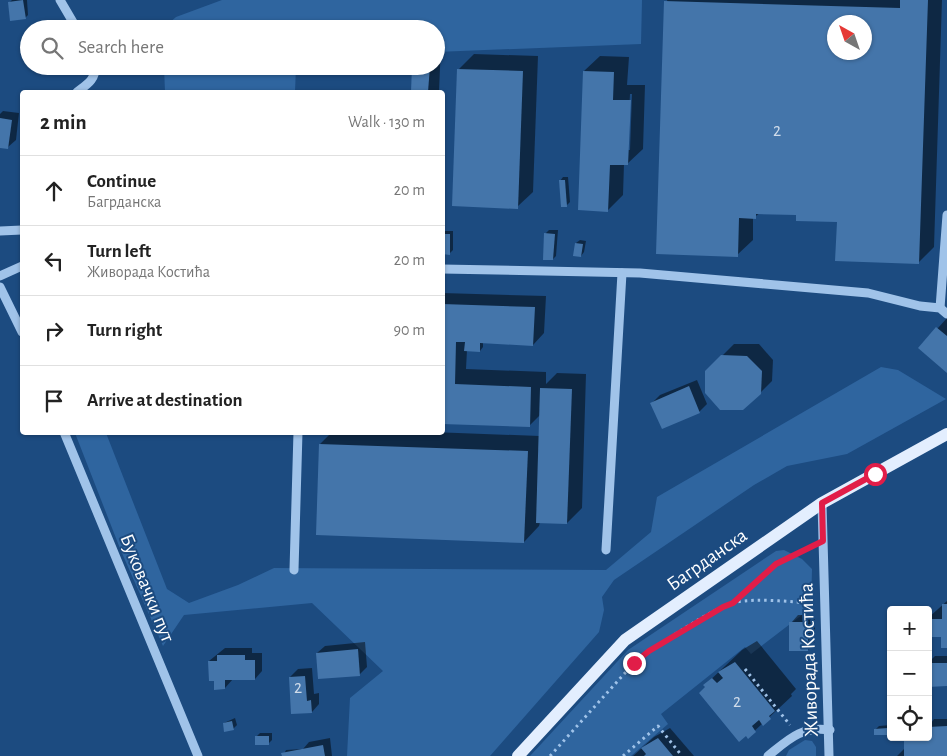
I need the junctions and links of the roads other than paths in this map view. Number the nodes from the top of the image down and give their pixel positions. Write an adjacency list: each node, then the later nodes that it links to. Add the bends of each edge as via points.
1 (60, 0): 2 (street)
2 (71, 20)
3 (94, 75): 4 (street)
4 (79, 90)
5 (947, 215): 13 (street)
6 (20, 230): 7 (street)
7 (0, 231)
8 (20, 267): 11 (street)
9 (445, 269): 10 (street)
10 (622, 272): 13 (street, via 868,293); 19 (street)
11 (0, 276)
12 (0, 287): 14 (street)
13 (943, 311)
14 (20, 328)
15 (947, 434): 18 (main road, Багрданска)
16 (65, 435): 22 (street, Буковачки пут)
17 (298, 435): 20 (street)
18 (822, 503): 21 (street, Живорада Костића); 23 (main road, Багрданска, via 625,640)
19 (606, 550)
20 (294, 570)
21 (830, 730): 24 (street, via 814,728 797,734); 25 (street, Живорада Костића)
22 (198, 756)
23 (518, 756)
24 (768, 756)
25 (830, 756)

